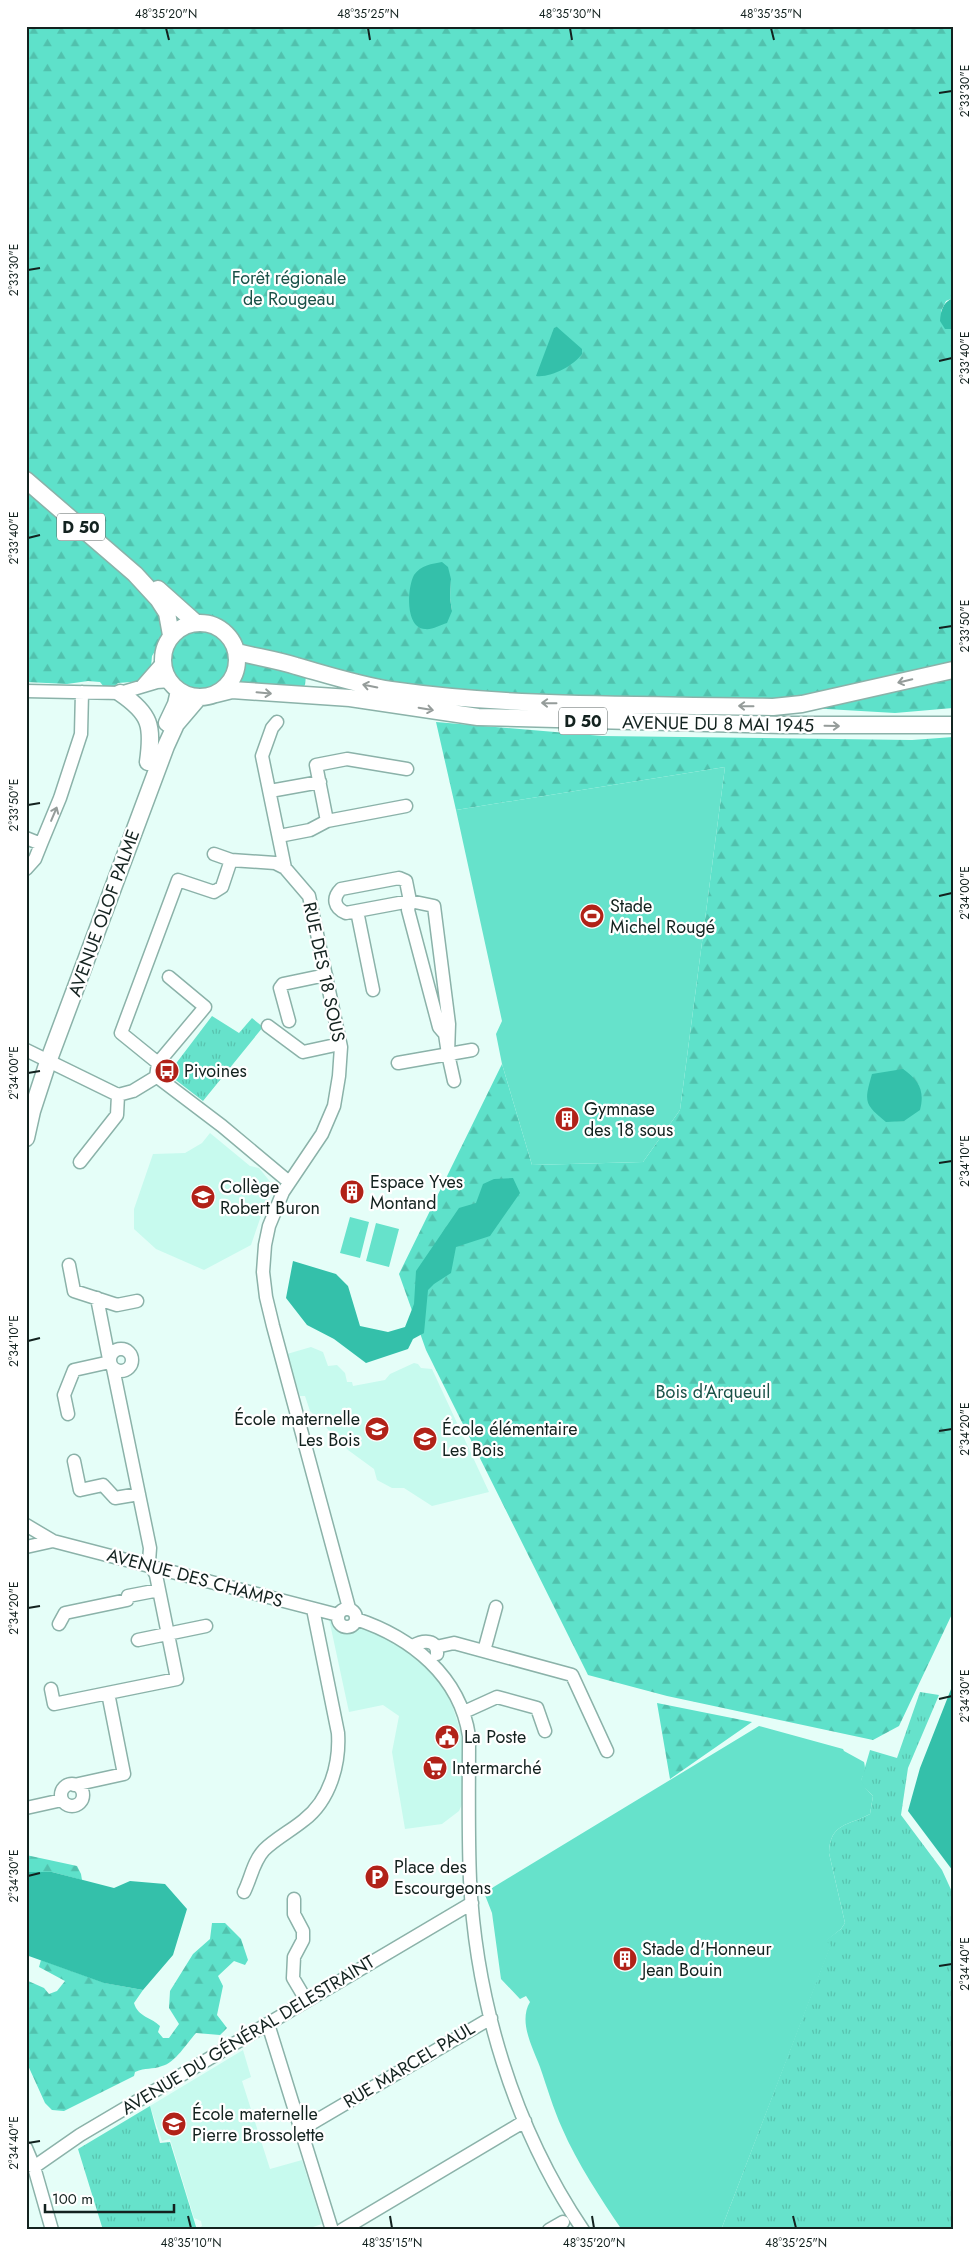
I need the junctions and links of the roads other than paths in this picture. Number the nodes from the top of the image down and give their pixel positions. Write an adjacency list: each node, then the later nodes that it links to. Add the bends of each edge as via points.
1 (26, 480): 2 (main road, D 50)
2 (135, 574): 3 (main road, D 50, via 166,594); 4 (main road, D 50, via 168,613)
3 (195, 622): 4 (main road); 5 (main road, via 218,626 232,640)
4 (171, 635): 6 (main road)
5 (237, 652): 7 (main road, D 50, one-way to 5, via 802,704 773,707 520,702 389,690); 13 (main road, via 234,677)
6 (163, 662): 8 (street); 9 (main road)
7 (953, 670)
8 (142, 686): 9 (street); 12 (street)
9 (174, 686): 14 (main road); 17 (main road, AVENUE OLOF PALME, via 176,704)
10 (26, 691): 11 (street)
11 (82, 692): 12 (street); 25 (street, one-way to 11, via 81,734)
12 (120, 693): 17 (main road, via 142,710 150,727 152,738)
13 (216, 694): 14 (main road); 16 (main road, AVENUE DU 8 MAI 1945 / D 50, one-way to 16, via 232,690 350,698 478,718 773,725)
14 (199, 697): 42 (main road, AVENUE OLOF PALME, via 176,724 166,746)
15 (277, 722): 20 (street, via 262,756)
16 (953, 725)
17 (148, 762): 42 (main road, AVENUE OLOF PALME, via 47,1041)
18 (407, 770): 19 (street, via 347,759 316,765)
19 (320, 782): 20 (street); 22 (street)
20 (270, 792): 23 (street)
21 (406, 806): 22 (street)
22 (327, 821): 23 (street, via 310,830)
23 (280, 836): 28 (street)
24 (26, 838): 25 (street)
25 (41, 844): 29 (street, via 35,860)
26 (214, 854): 27 (street)
27 (231, 860): 28 (street, via 275,862); 43 (street, via 222,887 214,892 178,880 121,1033)
28 (285, 868): 32 (street, RUE DES 18 SOUS, via 309,896)
29 (26, 869)
30 (410, 901): 31 (street, via 406,881 399,878 341,889); 33 (street); 41 (street, via 408,910); 41 (street, via 434,906 449,1024)
31 (335, 902): 32 (street); 33 (street, via 346,914)
32 (312, 907): 34 (street, RUE DES 18 SOUS)
33 (357, 911): 36 (street)
34 (326, 975): 37 (street, via 284,984 280,988); 39 (street, RUE DES 18 SOUS)
35 (169, 977): 43 (street, via 205,1007)
36 (373, 990)
37 (289, 1021)
38 (268, 1026): 39 (street, via 302,1052)
39 (340, 1044): 51 (street, RUE DES 18 SOUS, via 334,1106 322,1134)
40 (472, 1050): 41 (street)
41 (448, 1054): 44 (street); 46 (street)
42 (37, 1056): 47 (street); 48 (main road, AVENUE OLOF PALME); 49 (main road, AVENUE OLOF PALME)
43 (158, 1063): 45 (street)
44 (398, 1063)
45 (156, 1077): 47 (street); 51 (street, via 167,1082)
46 (454, 1081)
47 (118, 1096): 50 (street, via 117,1115)
48 (26, 1099)
49 (26, 1138)
50 (80, 1162)
51 (289, 1182): 66 (street, RUE DES 18 SOUS, via 268,1232 263,1262 265,1288)
52 (69, 1265): 53 (street, via 74,1291)
53 (97, 1298): 54 (street, via 117,1305); 55 (street)
54 (137, 1301)
55 (111, 1363): 56 (street, via 74,1370 64,1395); 58 (street)
56 (68, 1414)
57 (74, 1461): 58 (street, via 80,1490 103,1485 116,1498)
58 (139, 1494): 62 (street)
59 (26, 1525): 60 (street, AVENUE DES CHAMPS)
60 (53, 1541): 61 (street, AVENUE DES CHAMPS); 62 (street, AVENUE DES CHAMPS)
61 (26, 1547)
62 (151, 1567): 63 (street); 65 (street, AVENUE DES CHAMPS)
63 (159, 1590): 67 (street, via 65,1613); 69 (street)
64 (496, 1607): 73 (street)
65 (313, 1609): 66 (street, AVENUE DES CHAMPS); 83 (street, via 338,1733 334,1774 314,1811 260,1855)
66 (348, 1614): 71 (street, AVENUE DES CHAMPS)
67 (59, 1624)
68 (206, 1626): 69 (street)
69 (168, 1634): 70 (street); 76 (street, via 177,1679)
70 (138, 1640)
71 (413, 1646): 72 (street, via 424,1641); 74 (street, AVENUE DES CHAMPS)
72 (436, 1647): 73 (street, via 454,1643); 74 (street, via 437,1656)
73 (484, 1651): 79 (street, via 572,1675)
74 (432, 1663): 77 (street, AVENUE DES CHAMPS, via 455,1693)
75 (50, 1689): 76 (street, via 54,1704)
76 (108, 1692): 80 (street, via 124,1774)
77 (464, 1712): 78 (street, via 497,1697 537,1708); 85 (street, AVENUE DES CHAMPS, via 469,1736)
78 (546, 1731)
79 (608, 1751)
80 (74, 1785): 81 (street, via 64,1787); 81 (street, via 82,1792 80,1802 71,1806)
81 (62, 1800): 82 (street)
82 (26, 1808)
83 (244, 1892)
84 (294, 1899): 86 (street, via 294,1914 303,1931 303,1940 294,1957 293,1978)
85 (472, 1903): 86 (street, AVENUE DU GÉNÉRAL DELESTRAINT); 87 (street, AVENUE DES CHAMPS)
86 (306, 2000): 88 (street, AVENUE DU GÉNÉRAL DELESTRAINT)
87 (490, 2018): 89 (street, AVENUE DES CHAMPS); 90 (street, RUE MARCEL PAUL)
88 (268, 2024): 90 (street); 92 (street, AVENUE DU GÉNÉRAL DELESTRAINT)
89 (525, 2121): 96 (street); 98 (street, AVENUE DES CHAMPS)
90 (302, 2129): 95 (street)
91 (26, 2148): 92 (street)
92 (30, 2165): 94 (street)
93 (563, 2222): 97 (street)
94 (52, 2230)
95 (332, 2230)
96 (342, 2230)
97 (550, 2230)
98 (582, 2230)

